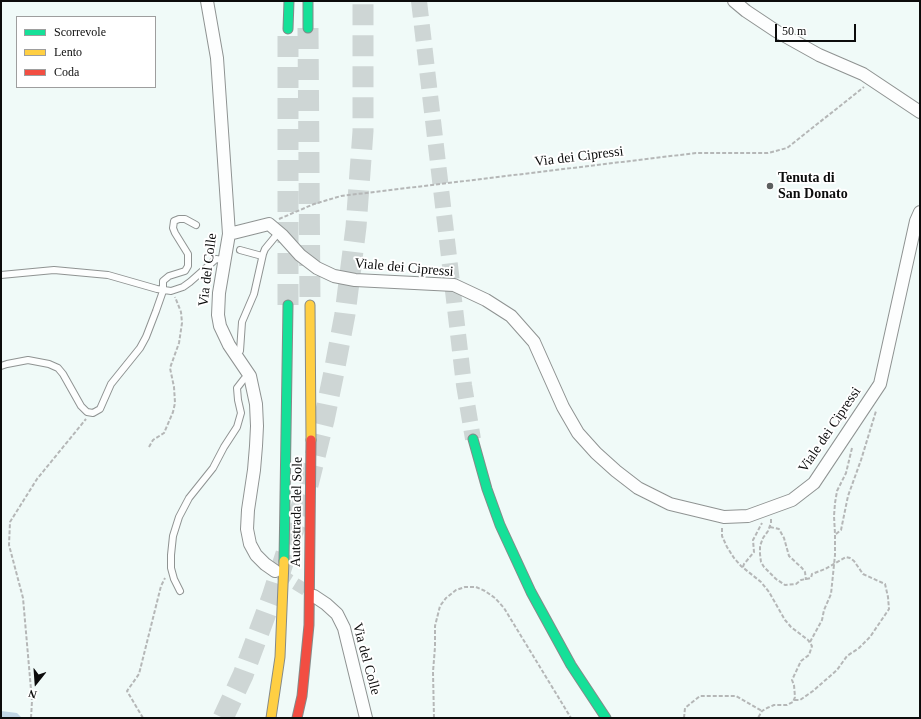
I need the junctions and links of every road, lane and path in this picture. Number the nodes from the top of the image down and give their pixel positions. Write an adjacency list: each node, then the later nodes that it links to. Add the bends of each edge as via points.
1 (207, 1): 13 (street, Via del Colle, via 217,58)
2 (289, 1): 6 (main road)
3 (308, 1): 5 (main road)
4 (734, 1): 7 (street, via 776,31 819,55)
5 (308, 28)
6 (288, 29)
7 (873, 79): 8 (street); 10 (path, Via dei Cipressi, via 787,148 768,153 696,153 341,196 314,204)
8 (920, 112)
9 (920, 212): 30 (street, Viale dei Cipressi, via 880,384 814,483 792,500)
10 (269, 224): 12 (street, Viale dei Cipressi); 13 (street)
11 (196, 225): 18 (lane, via 185,219 174,221 173,228 189,260 185,271 163,281)
12 (279, 232): 15 (lane); 31 (street, Viale dei Cipressi, via 300,255 317,268 334,276 355,280 454,285 486,300 511,316 534,342 563,407 578,433 596,453 638,488 670,504)
13 (229, 234): 16 (street, Via del Colle)
14 (240, 250): 15 (lane)
15 (262, 256): 22 (lane, via 254,294 242,322 240,350)
16 (224, 260): 19 (lane, via 216,259 190,282); 22 (street, Via del Colle, via 218,315 220,326)
17 (1, 275): 18 (lane, via 54,270 108,275)
18 (163, 290): 19 (lane); 26 (lane, via 140,348 111,384 100,409 93,413)
19 (173, 290): 29 (path, via 182,322 179,343 170,368 175,403 164,433 153,440)
20 (288, 305): 46 (main road, Autostrada del Sole, via 283,596 280,657)
21 (310, 305): 47 (main road, Autostrada del Sole, via 309,626 302,696)
22 (235, 353): 24 (street, Via del Colle)
23 (1, 366): 26 (lane, via 28,360 58,368 80,406)
24 (250, 376): 36 (street, Via del Colle, via 256,404 257,426 248,529 250,544 256,555); 37 (lane, via 237,388 241,413 237,427 213,468 189,498 179,517 173,536)
25 (877, 406): 33 (path, via 862,460 848,496 841,530)
26 (89, 412): 44 (path, via 86,420 37,479 10,522 9,545 23,598 32,701)
27 (473, 439): 51 (main road, via 487,489 531,592 570,665)
28 (852, 446): 33 (path, via 846,473 837,491 834,516)
29 (149, 447)
30 (765, 509): 31 (street, Viale dei Cipressi, via 748,516); 32 (path); 35 (path, via 753,540 754,552)
31 (721, 517): 35 (path, via 722,536 726,546)
32 (770, 526): 38 (path, via 779,529 789,556 805,572); 38 (path, via 760,546 764,567 785,585)
33 (836, 534): 34 (path)
34 (834, 564): 38 (path, via 812,574 811,578); 41 (path, via 830,594 822,620); 42 (path, via 846,557 850,558 863,574 884,584 889,609 870,637 847,656 837,670 804,698)
35 (743, 568): 41 (path, via 765,587 791,627)
36 (275, 571)
37 (172, 572): 39 (lane); 45 (path, via 161,586 139,674 127,691)
38 (806, 580)
39 (180, 590)
40 (314, 596): 48 (street, Via del Colle, via 337,614 344,628)
41 (810, 642): 42 (path, via 812,646 809,655 801,661 792,680)
42 (794, 700): 43 (path, via 787,705 774,705)
43 (762, 711): 52 (path, via 736,696 700,696 685,708); 53 (path)
44 (31, 718)
45 (143, 718)
46 (271, 718)
47 (297, 718)
48 (366, 718)
49 (434, 718): 50 (path, via 433,672 438,613 446,598 465,587 476,587 486,591 504,608)
50 (572, 718)
51 (606, 718)
52 (684, 718)
53 (758, 718)

